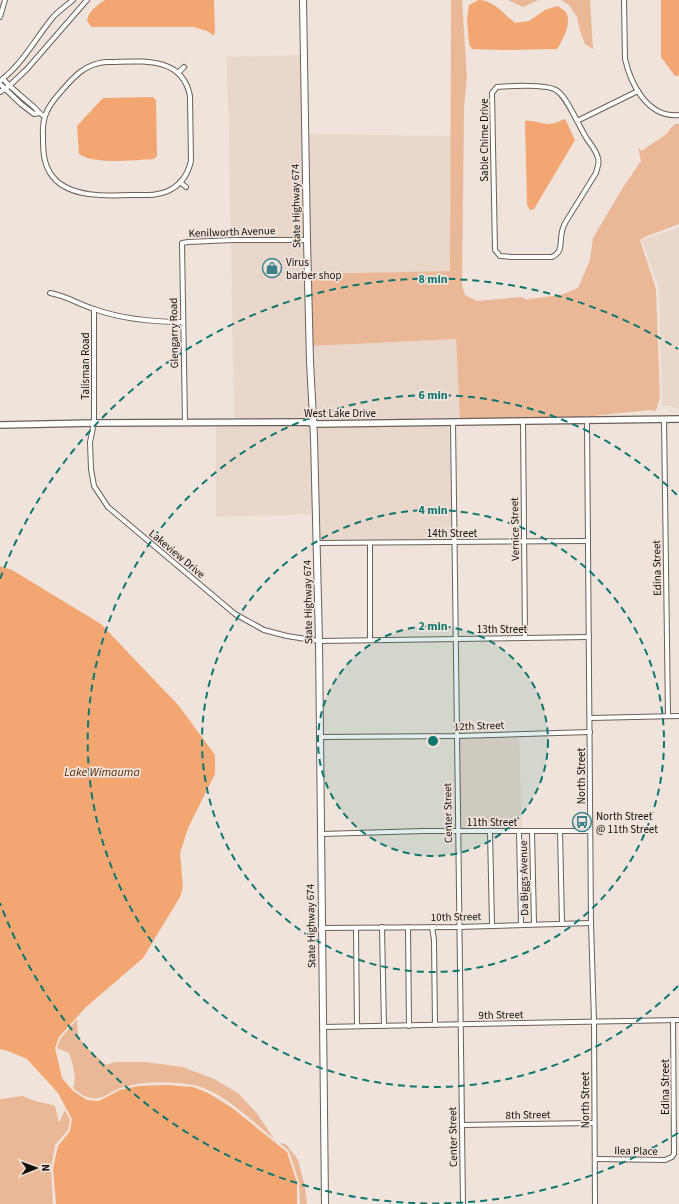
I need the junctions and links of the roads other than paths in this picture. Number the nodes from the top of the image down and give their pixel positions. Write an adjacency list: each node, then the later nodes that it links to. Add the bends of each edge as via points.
1 (5, 0): 6 (street)
2 (74, 0): 9 (street, via 54,17 23,57)
3 (87, 0): 11 (street)
4 (303, 0): 23 (main road, State Highway 674)
5 (624, 0): 13 (street, via 625,59)
6 (0, 18)
7 (184, 67): 8 (street)
8 (178, 73): 17 (street, via 169,66 156,62 96,64 74,78 52,102); 21 (street, via 188,86 190,96 192,143 190,168)
9 (1, 80): 11 (street)
10 (0, 84): 12 (street)
11 (10, 86): 12 (street); 15 (street)
12 (5, 89): 14 (street); 15 (street, via 27,110 34,114)
13 (638, 91): 16 (street, via 651,107 669,115); 18 (street)
14 (0, 92)
15 (39, 113): 17 (street)
16 (679, 115)
17 (44, 116): 19 (street, via 44,157)
18 (577, 121): 18 (street, Sable Chime Drive, via 562,96 552,88 497,87 492,94 495,250 500,256 552,257 560,251 565,223 599,164 596,151)
19 (53, 177): 20 (street); 21 (street, via 69,189 104,196 158,194 168,191)
20 (49, 181)
21 (180, 182): 22 (street)
22 (186, 187)
23 (307, 240): 24 (street, Kenilworth Avenue); 35 (main road, State Highway 674)
24 (182, 243): 27 (street, Glengarry Road)
25 (50, 293): 26 (street, via 66,296)
26 (94, 309): 27 (street, via 158,322); 34 (street, Talisman Road)
27 (183, 322): 32 (street, Glengarry Road)
28 (664, 419): 29 (street, West Lake Drive); 30 (street, West Lake Drive); 47 (street, Edina Street)
29 (679, 419)
30 (587, 420): 31 (street, West Lake Drive); 37 (street, North Street)
31 (523, 421): 33 (street, West Lake Drive); 39 (street, Vernice Street)
32 (185, 422): 34 (street, West Lake Drive); 35 (street, West Lake Drive)
33 (453, 422): 35 (street, West Lake Drive); 38 (street, Center Street)
34 (94, 423): 36 (street, West Lake Drive); 46 (street, Lakeview Drive, via 90,442 91,469 94,486 108,507 235,614 264,630)
35 (313, 423): 40 (main road, State Highway 674)
36 (0, 425)
37 (588, 541): 39 (street, 14th Street); 42 (street, North Street)
38 (455, 542): 39 (street, 14th Street); 41 (street, 14th Street); 43 (street, Center Street)
39 (524, 542): 44 (street, Vernice Street)
40 (317, 543): 41 (street, 14th Street); 46 (main road, State Highway 674)
41 (370, 543): 45 (street)
42 (589, 637): 44 (street, 13th Street); 49 (street, North Street)
43 (456, 638): 44 (street, 13th Street); 45 (street, 13th Street); 51 (street, Center Street)
44 (525, 638)
45 (370, 640): 46 (street, 13th Street)
46 (319, 641): 52 (main road, State Highway 674)
47 (668, 716): 48 (street); 49 (street)
48 (679, 716)
49 (590, 718): 50 (street, North Street)
50 (590, 732): 51 (street, 12th Street); 58 (street, North Street)
51 (457, 736): 52 (street, 12th Street); 53 (street, Center Street)
52 (320, 737): 59 (main road, State Highway 674)
53 (458, 831): 54 (street, 11th Street); 59 (street, 11th Street); 68 (street, Center Street)
54 (490, 831): 55 (street, 11th Street); 63 (street)
55 (519, 831): 56 (street, 11th Street); 64 (street)
56 (532, 831): 57 (street, 11th Street); 61 (street, Da Biggs Avenue)
57 (560, 831): 58 (street, 11th Street); 62 (street)
58 (590, 831): 60 (street, North Street)
59 (321, 834): 69 (main road, State Highway 674)
60 (592, 923): 62 (street, 10th Street); 73 (street, North Street)
61 (534, 924): 62 (street, 10th Street); 64 (street, 10th Street)
62 (562, 924)
63 (492, 925): 64 (street, 10th Street); 68 (street, 10th Street)
64 (521, 925)
65 (382, 927): 66 (street, 10th Street); 70 (street, 10th Street); 77 (street)
66 (408, 927): 67 (street, 10th Street); 78 (street)
67 (432, 927): 68 (street, 10th Street); 74 (street)
68 (459, 927): 75 (street, Center Street)
69 (321, 928): 70 (street, 10th Street); 79 (main road, State Highway 674)
70 (356, 928): 76 (street)
71 (673, 1020): 72 (street, 9th Street); 73 (street, 9th Street); 82 (street, Edina Street)
72 (679, 1020)
73 (594, 1022): 75 (street, 9th Street); 80 (street, North Street)
74 (435, 1025): 75 (street, 9th Street); 78 (street, 9th Street)
75 (460, 1025): 81 (street, Center Street)
76 (357, 1026): 77 (street, 9th Street); 79 (street, 9th Street)
77 (384, 1026): 78 (street, 9th Street)
78 (409, 1026)
79 (323, 1027): 84 (main road, State Highway 674)
80 (594, 1123): 81 (street, 8th Street); 83 (street, North Street)
81 (462, 1125): 85 (street, Center Street)
82 (674, 1154): 83 (street, Ilea Place, via 665,1160)
83 (595, 1159): 86 (street, North Street)
84 (325, 1204)
85 (463, 1204)
86 (595, 1204)

